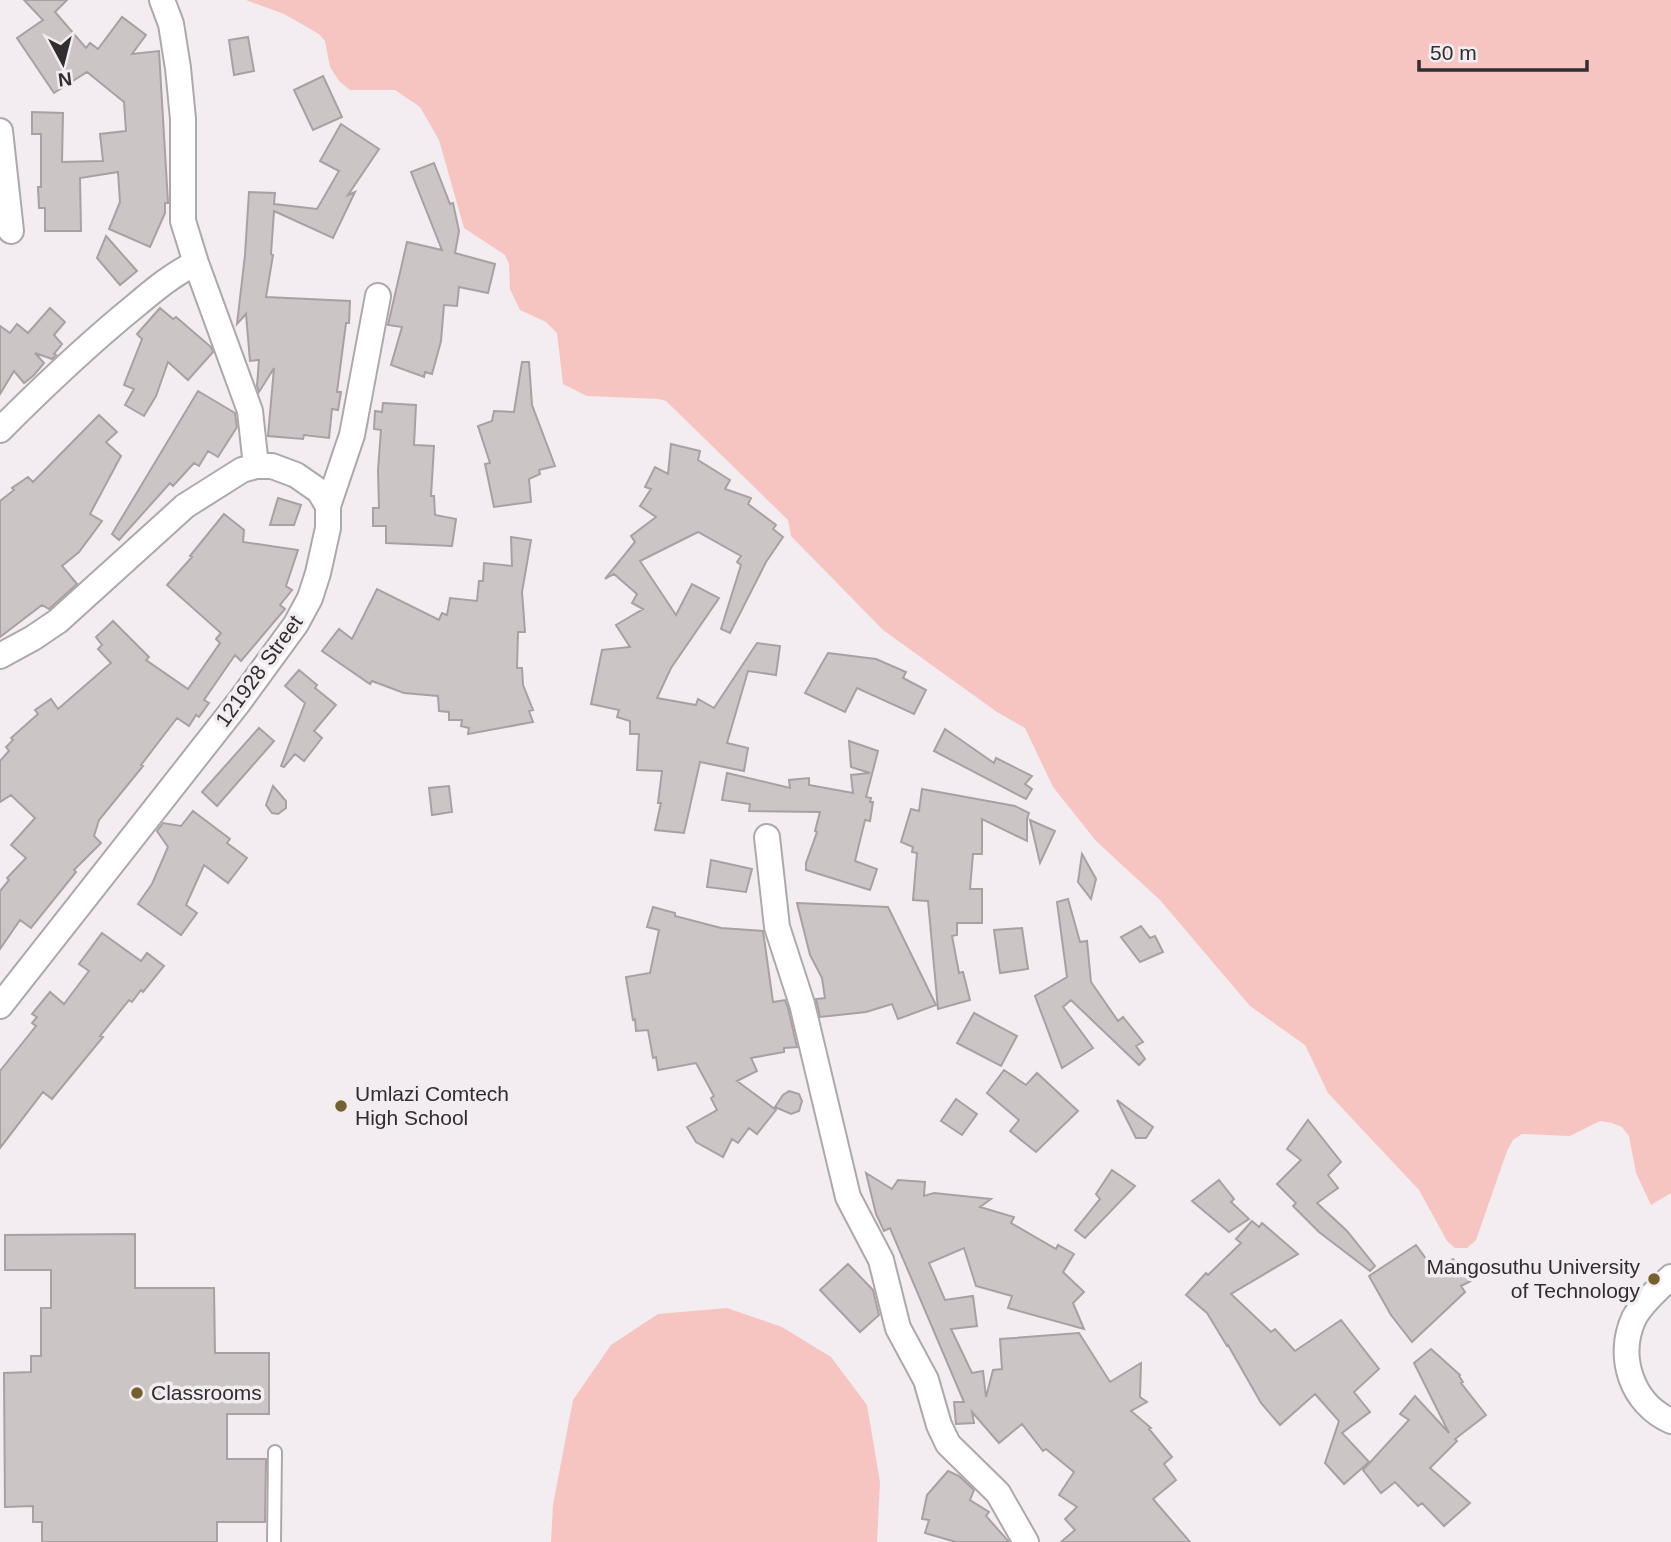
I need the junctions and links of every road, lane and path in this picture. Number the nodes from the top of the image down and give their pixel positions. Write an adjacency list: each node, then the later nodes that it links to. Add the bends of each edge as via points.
1 (162, 0): 4 (street, via 171,24 183,119 183,221)
2 (0, 131): 3 (street)
3 (11, 231)
4 (196, 263): 6 (street, via 172,276 116,321); 7 (street, via 250,411)
5 (378, 296): 8 (street, 121928 Street, via 352,435)
6 (0, 430)
7 (256, 466): 8 (street, via 272,466 296,475 319,491); 9 (street, via 222,481 185,506 58,621)
8 (328, 506): 11 (street, 121928 Street, via 328,528 317,573 296,624)
9 (0, 656)
10 (766, 837): 16 (street, via 777,927 802,1004 848,1197 881,1261 898,1328 926,1380 948,1444 998,1493)
11 (0, 1006)
12 (1671, 1277): 13 (street, via 1634,1318 1627,1366 1632,1385 1646,1405)
13 (1671, 1420)
14 (275, 1452): 15 (lane)
15 (274, 1542)
16 (1026, 1542)

